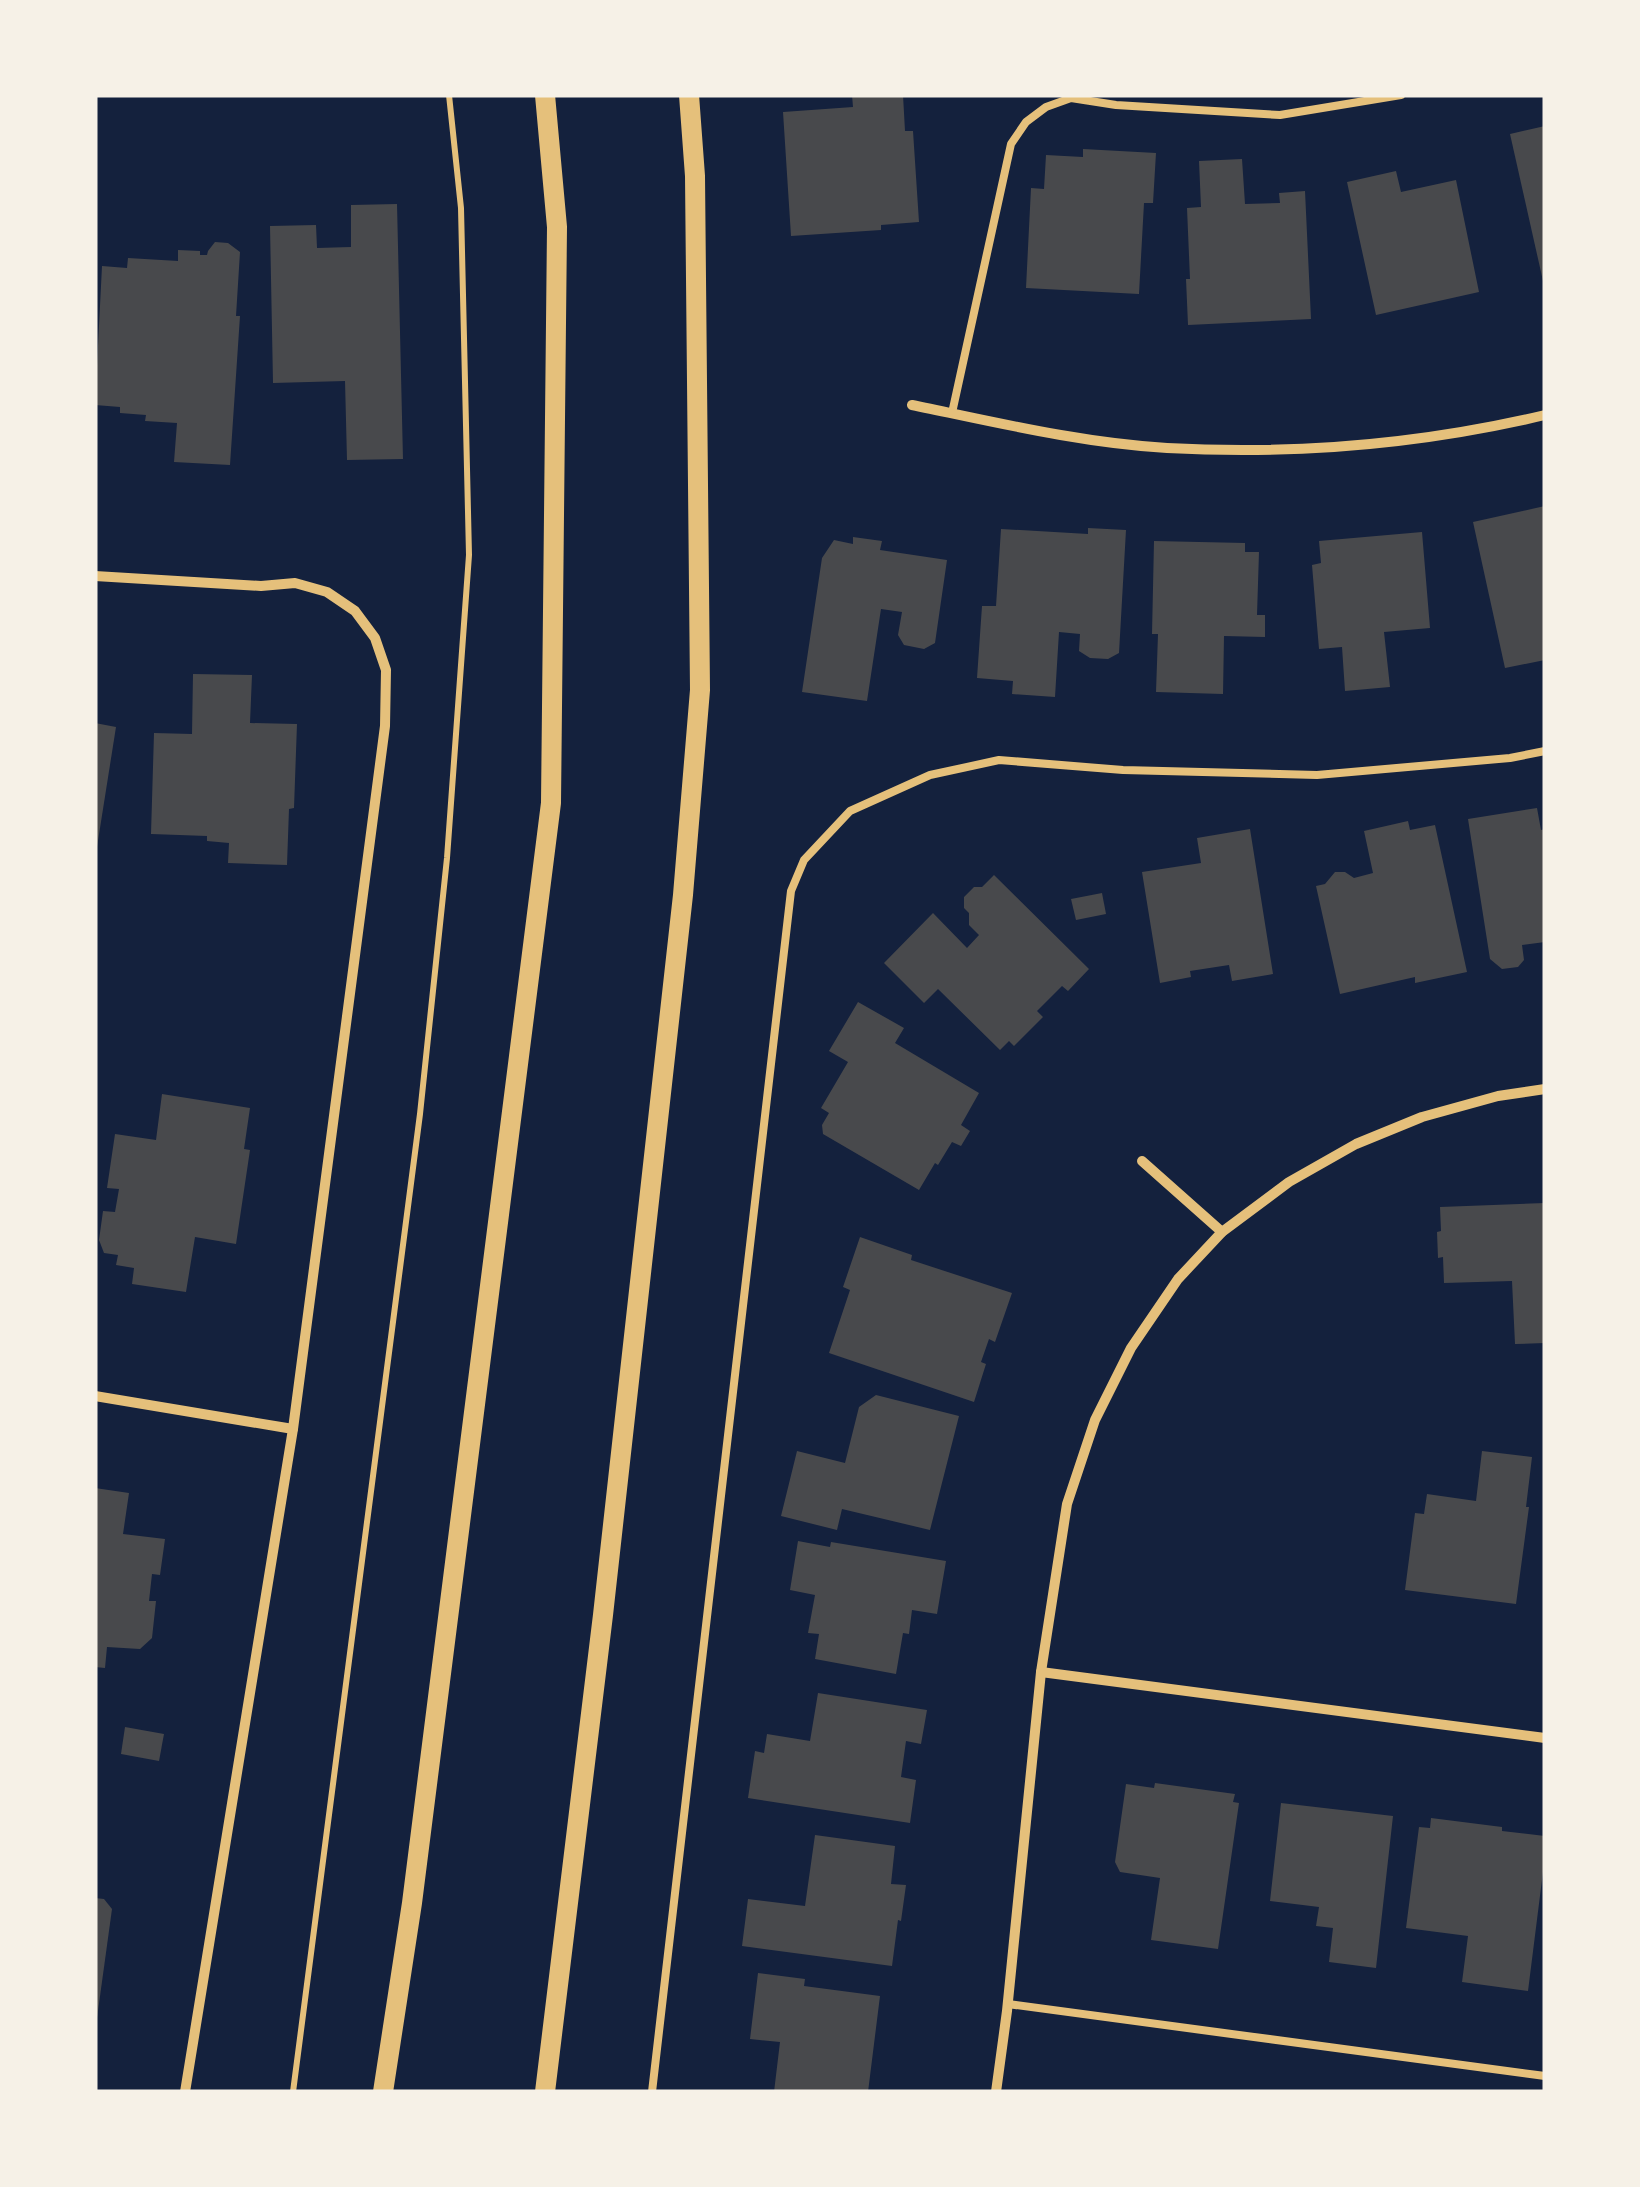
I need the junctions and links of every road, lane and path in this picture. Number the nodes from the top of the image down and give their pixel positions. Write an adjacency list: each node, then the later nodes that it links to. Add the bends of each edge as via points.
1 (449, 95): 20 (path, via 461,208 468,555 449,839 420,1114)
2 (546, 95): 21 (main road, via 557,227 550,803)
3 (689, 95): 22 (main road, via 700,690 604,1615)
4 (1401, 95): 6 (lane, via 1280,114 1070,98 1046,106 1012,144)
5 (912, 406): 6 (street)
6 (952, 414): 7 (street, via 1165,448 1252,449 1356,446)
7 (1545, 415)
8 (95, 576): 14 (street, via 295,584 327,592 355,611 375,638 386,670 385,726)
9 (1545, 751): 23 (lane, via 1317,775 999,760 930,775 850,811 804,860 790,891)
10 (1545, 1089): 12 (street, via 1422,1117 1356,1144 1289,1182)
11 (1142, 1161): 12 (street)
12 (1222, 1232): 15 (street, via 1140,1334 1095,1420 1067,1504)
13 (95, 1396): 14 (street)
14 (293, 1429): 19 (street)
15 (1041, 1672): 16 (street); 17 (street)
16 (1545, 1738)
17 (1008, 2004): 18 (lane); 24 (street)
18 (1545, 2076)
19 (186, 2092)
20 (293, 2092)
21 (383, 2092)
22 (545, 2092)
23 (652, 2092)
24 (996, 2092)

